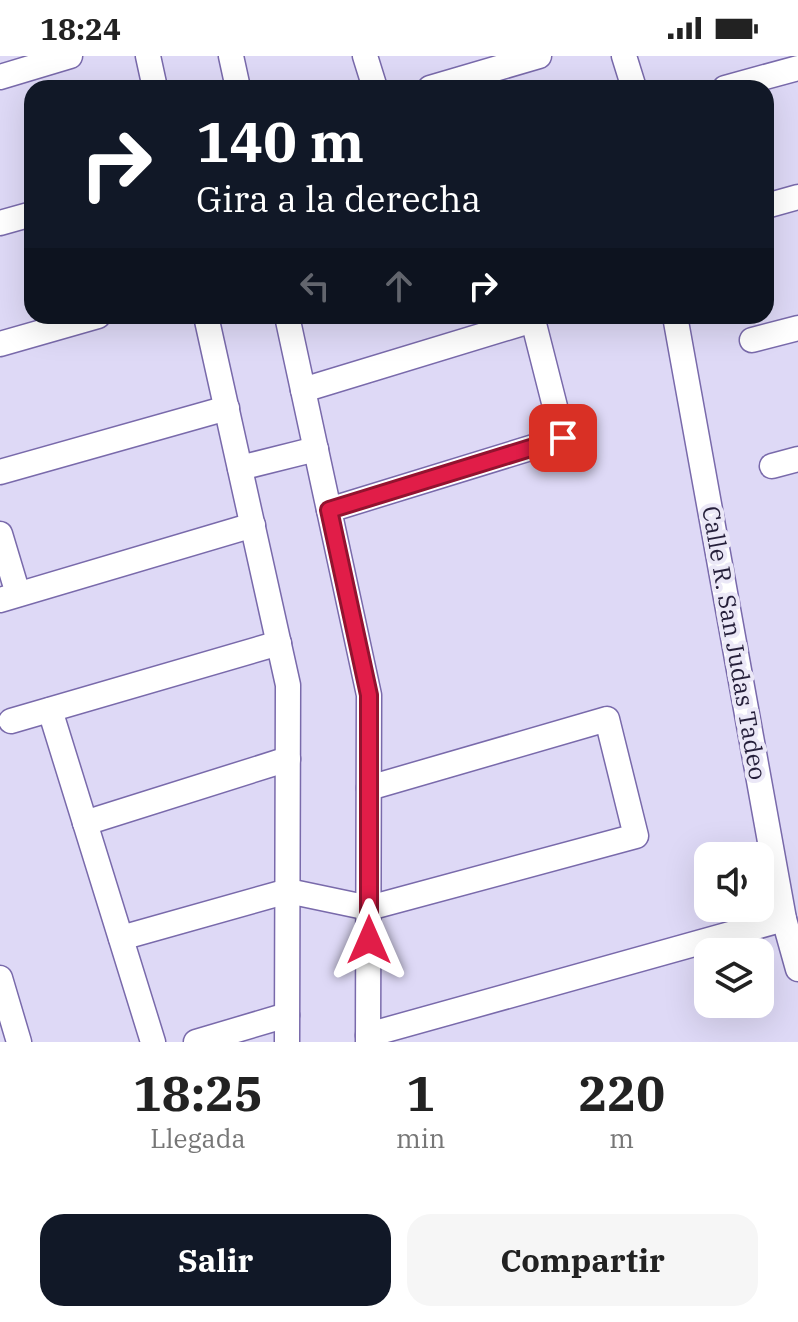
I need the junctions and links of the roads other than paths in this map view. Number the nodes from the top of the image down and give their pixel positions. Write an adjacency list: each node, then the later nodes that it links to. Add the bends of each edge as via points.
1 (70, 56): 8 (street)
2 (148, 56): 9 (street)
3 (231, 56): 10 (street)
4 (365, 56): 11 (street)
5 (539, 56): 12 (street)
6 (624, 56): 13 (street)
7 (798, 68): 14 (street)
8 (0, 77)
9 (153, 80)
10 (236, 80)
11 (372, 80)
12 (457, 80)
13 (632, 80)
14 (754, 80)
15 (798, 197): 16 (street)
16 (774, 204)
17 (24, 216): 18 (street)
18 (0, 223)
19 (70, 324): 27 (street)
20 (208, 324): 29 (street)
21 (289, 324): 28 (street)
22 (515, 324): 28 (street)
23 (535, 324): 35 (street, via 563,438)
24 (676, 324): 47 (street, Calle R. San Judas Tadeo)
25 (798, 328): 26 (street)
26 (752, 340)
27 (0, 344)
28 (303, 390): 30 (street)
29 (227, 408): 33 (street); 34 (street)
30 (316, 449): 33 (street); 35 (street)
31 (798, 459): 32 (street)
32 (772, 466)
33 (240, 468): 36 (street)
34 (0, 472)
35 (329, 510): 43 (street, via 369,695)
36 (253, 525): 38 (street); 39 (street)
37 (0, 534): 38 (street)
38 (9, 597)
39 (279, 643): 40 (street); 42 (street, via 288,685)
40 (50, 710): 41 (street); 44 (street)
41 (11, 721)
42 (288, 759): 44 (street); 45 (street)
43 (369, 788): 46 (street); 46 (street, via 607,719 636,836)
44 (85, 823): 48 (street)
45 (288, 891): 46 (street); 48 (street); 51 (street)
46 (369, 908): 52 (street)
47 (784, 919): 49 (street, Calle R. San Judas Tadeo); 52 (street)
48 (121, 938): 54 (street)
49 (798, 969)
50 (0, 978): 53 (street)
51 (287, 1015): 55 (street); 56 (street)
52 (368, 1039)
53 (19, 1042)
54 (153, 1042)
55 (196, 1042)
56 (287, 1042)

